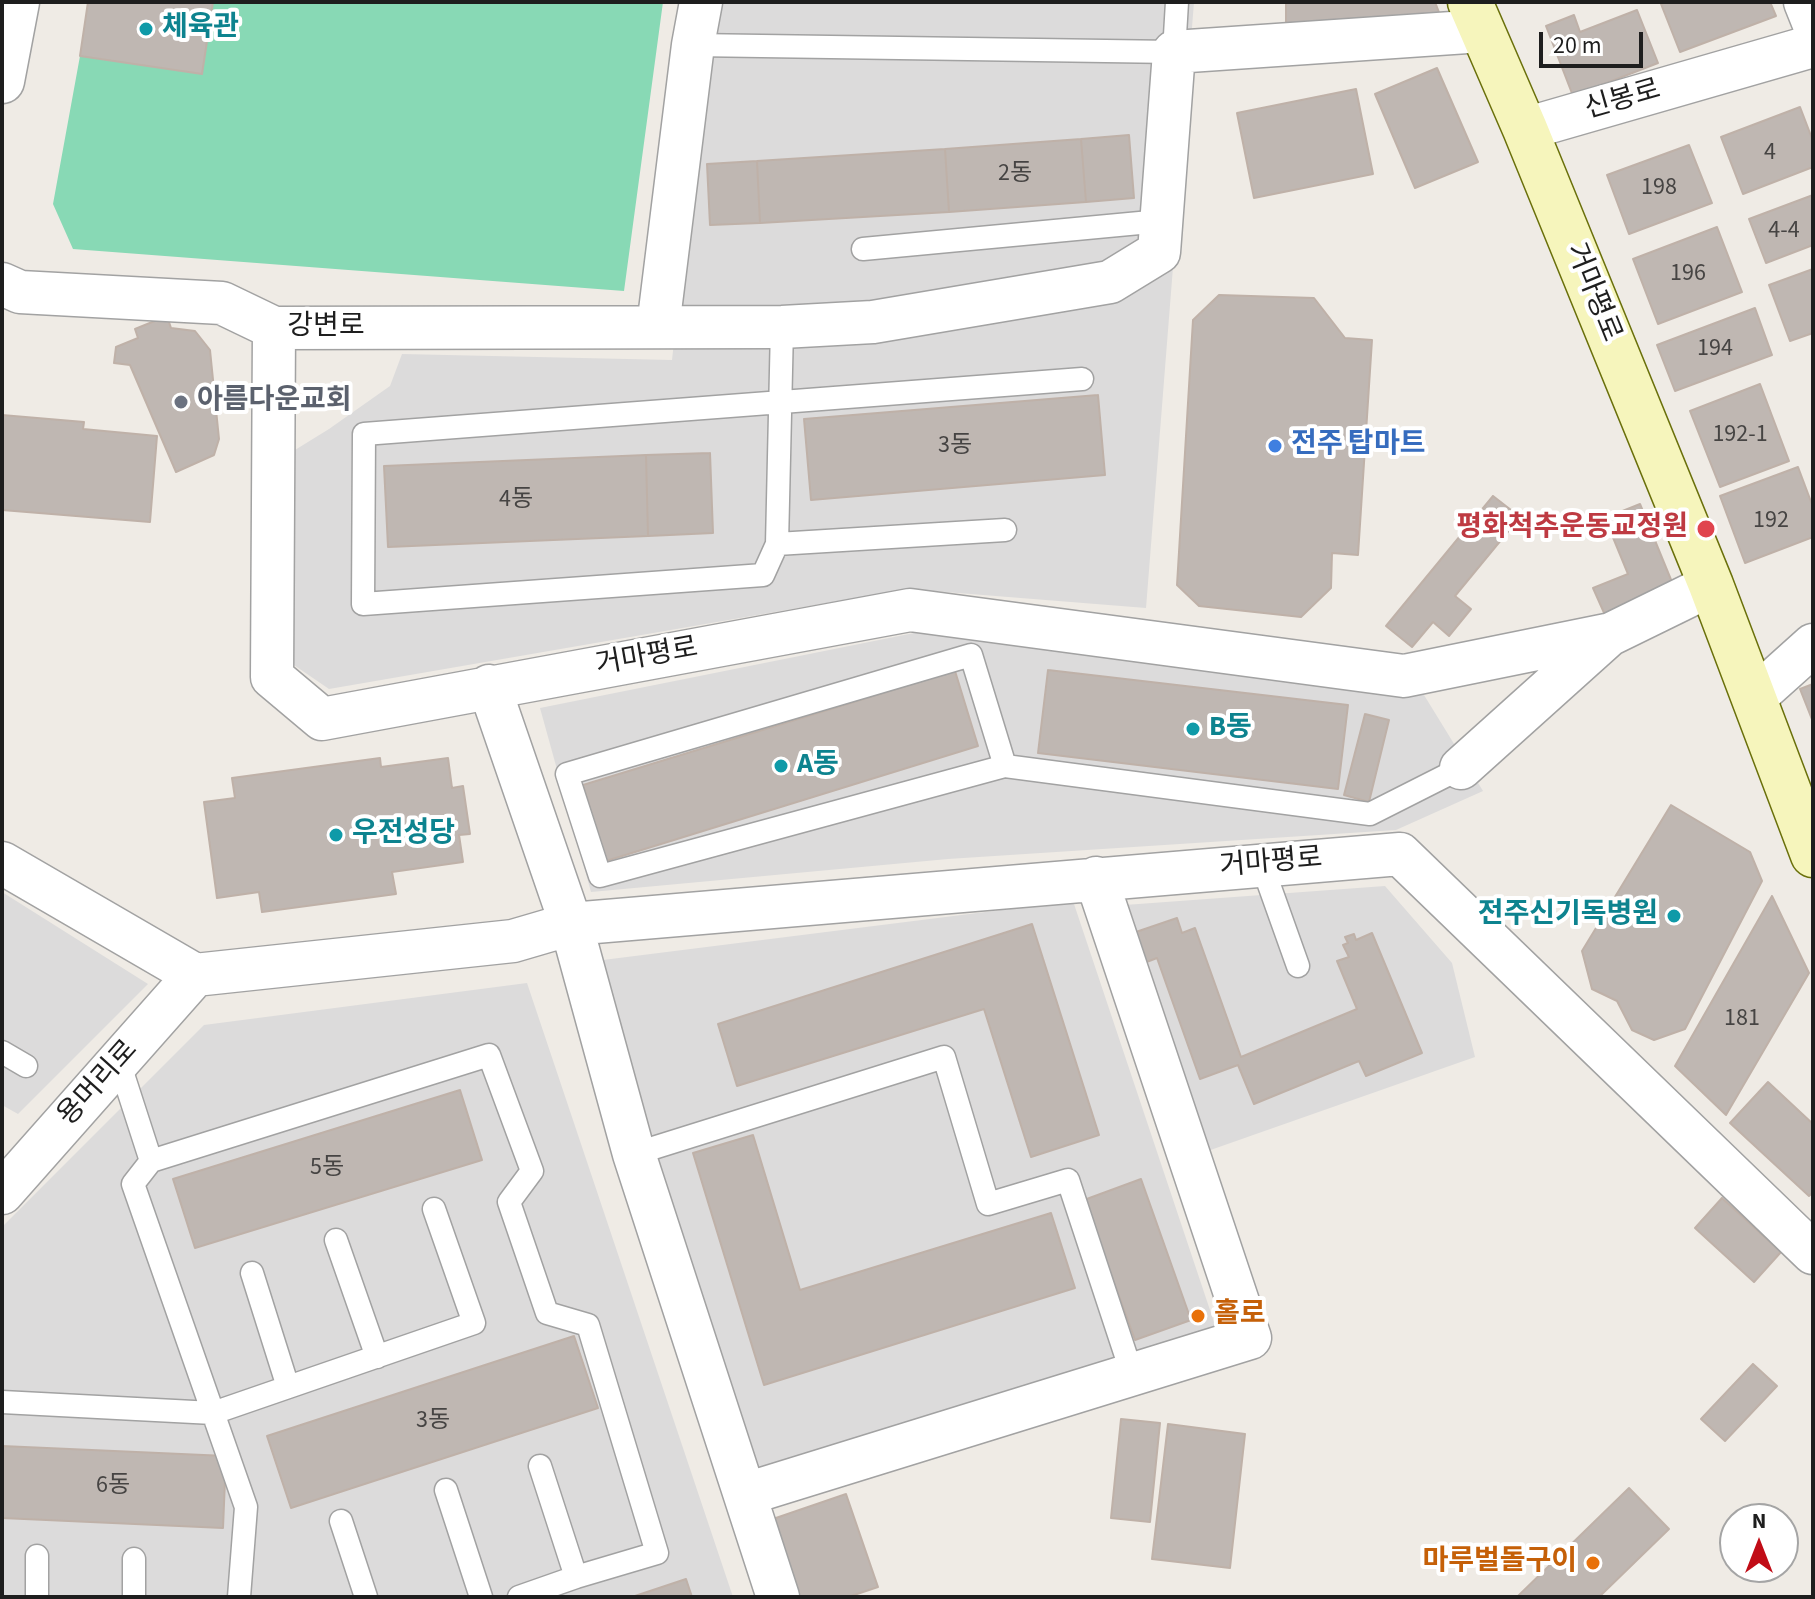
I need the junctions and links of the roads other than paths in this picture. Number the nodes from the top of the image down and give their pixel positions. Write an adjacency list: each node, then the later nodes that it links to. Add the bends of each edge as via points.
1 (17, 2): 10 (street)
2 (701, 2): 7 (street)
3 (1177, 2): 9 (lane)
4 (1805, 2): 6 (street)
5 (1476, 17): 9 (street); 11 (main road, 거마평로)
6 (1813, 22)
7 (693, 45): 9 (lane); 15 (street)
8 (1813, 46): 11 (street, 신봉로)
9 (1174, 52): 12 (street)
10 (2, 81)
11 (1525, 129): 22 (main road, 거마평로)
12 (1161, 221): 13 (lane); 16 (street, 강변로, via 1159,252 1110,282 873,322)
13 (863, 249)
14 (2, 284): 17 (street, 강변로, via 20,292 222,303)
15 (658, 327): 16 (street, 강변로); 17 (street, 강변로)
16 (782, 327): 19 (lane)
17 (274, 328): 25 (street, 거마평로, via 272,677 322,719)
18 (1082, 379): 19 (lane)
19 (780, 404): 21 (lane); 21 (lane, via 364,434 363,604 763,575)
20 (1005, 530): 21 (lane)
21 (777, 544)
22 (1711, 585): 23 (street, 거마평로); 26 (main road, 거마평로)
23 (1611, 634): 25 (street, 거마평로, via 1404,676 910,610); 28 (street, 거마평로)
24 (1813, 645): 26 (street)
25 (489, 686): 33 (street)
26 (1754, 698): 29 (main road, 거마평로)
27 (1005, 766): 27 (lane, via 600,876 567,774 971,655); 28 (lane, via 1370,814)
28 (1461, 768)
29 (1813, 855)
30 (2, 863): 35 (street)
31 (1262, 865): 32 (street, 거마평로); 34 (lane); 44 (street, 거마평로, via 1400,854)
32 (1096, 878): 33 (street, 거마평로); 47 (street, via 1250,1338)
33 (571, 924): 35 (street, 거마평로, via 513,941); 39 (street)
34 (1298, 966)
35 (195, 975): 37 (street, 용머리로)
36 (2, 1052): 38 (lane)
37 (119, 1062): 40 (lane); 41 (street, 용머리로)
38 (26, 1066)
39 (634, 1154): 47 (lane, via 944,1057 988,1204 1068,1180); 53 (street)
40 (151, 1161): 50 (lane, via 133,1184); 57 (lane, via 489,1055 532,1171 509,1202 547,1313 588,1325 657,1553)
41 (2, 1193)
42 (434, 1209): 46 (lane, via 474,1323)
43 (336, 1240): 46 (lane)
44 (1813, 1253)
45 (252, 1273): 48 (lane)
46 (377, 1357): 48 (lane)
47 (1132, 1374): 53 (street)
48 (288, 1387): 50 (lane)
49 (2, 1402): 50 (lane)
50 (213, 1413): 60 (lane, via 246,1507)
51 (540, 1466): 57 (lane)
52 (446, 1490): 62 (lane)
53 (746, 1494): 64 (street)
54 (341, 1521): 61 (lane)
55 (37, 1556): 58 (lane)
56 (134, 1559): 59 (lane)
57 (576, 1577): 63 (lane)
58 (37, 1597)
59 (134, 1597)
60 (239, 1597)
61 (366, 1597)
62 (481, 1597)
63 (519, 1597)
64 (778, 1597)

